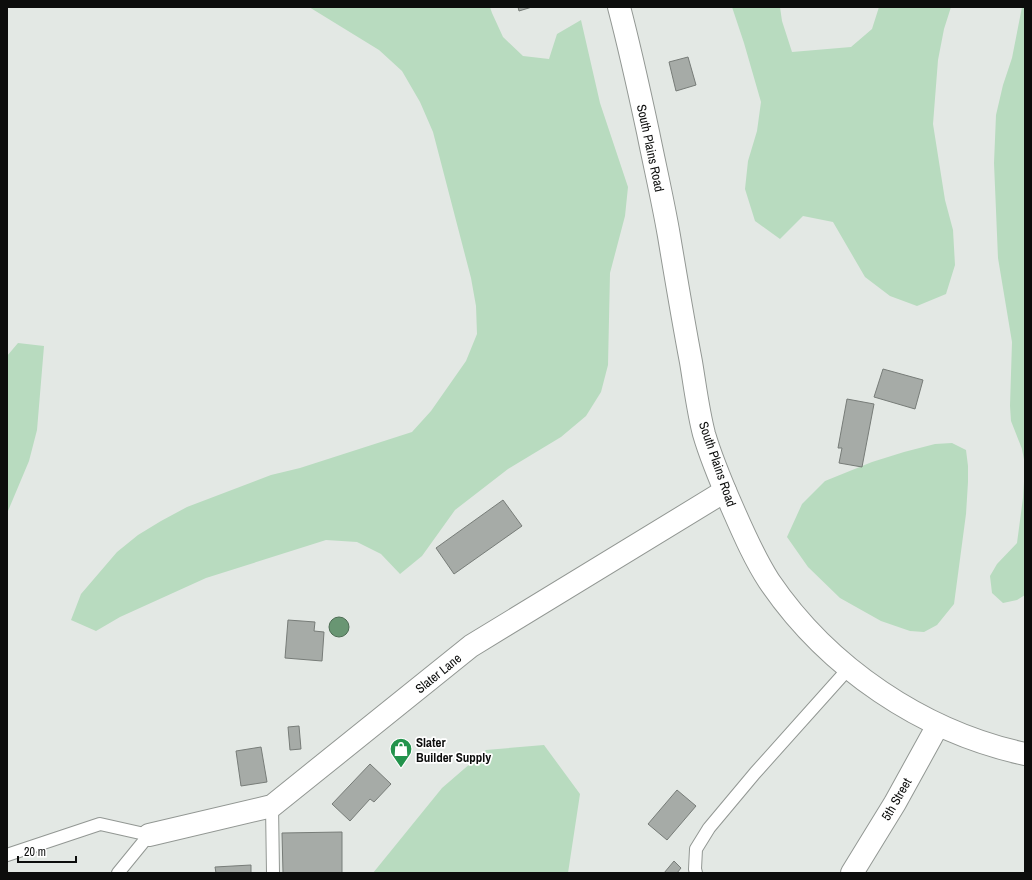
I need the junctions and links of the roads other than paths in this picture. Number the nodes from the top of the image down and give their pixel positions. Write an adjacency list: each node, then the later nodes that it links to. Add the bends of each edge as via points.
1 (619, 7): 2 (main road, South Plains Road, via 632,56 664,210 704,435)
2 (725, 491): 3 (main road, South Plains Road, via 768,579 790,610); 6 (main road, Slater Lane, via 471,646)
3 (849, 668): 4 (main road, South Plains Road, via 903,706); 11 (lane, via 709,828 696,849)
4 (938, 725): 5 (main road, South Plains Road, via 963,736); 12 (main road, 5th Street, via 895,803)
5 (1025, 754)
6 (272, 806): 7 (main road, Slater Lane); 10 (lane)
7 (149, 835): 8 (lane, via 100,824); 9 (lane)
8 (7, 855)
9 (118, 873)
10 (273, 873)
11 (696, 873)
12 (852, 873)

